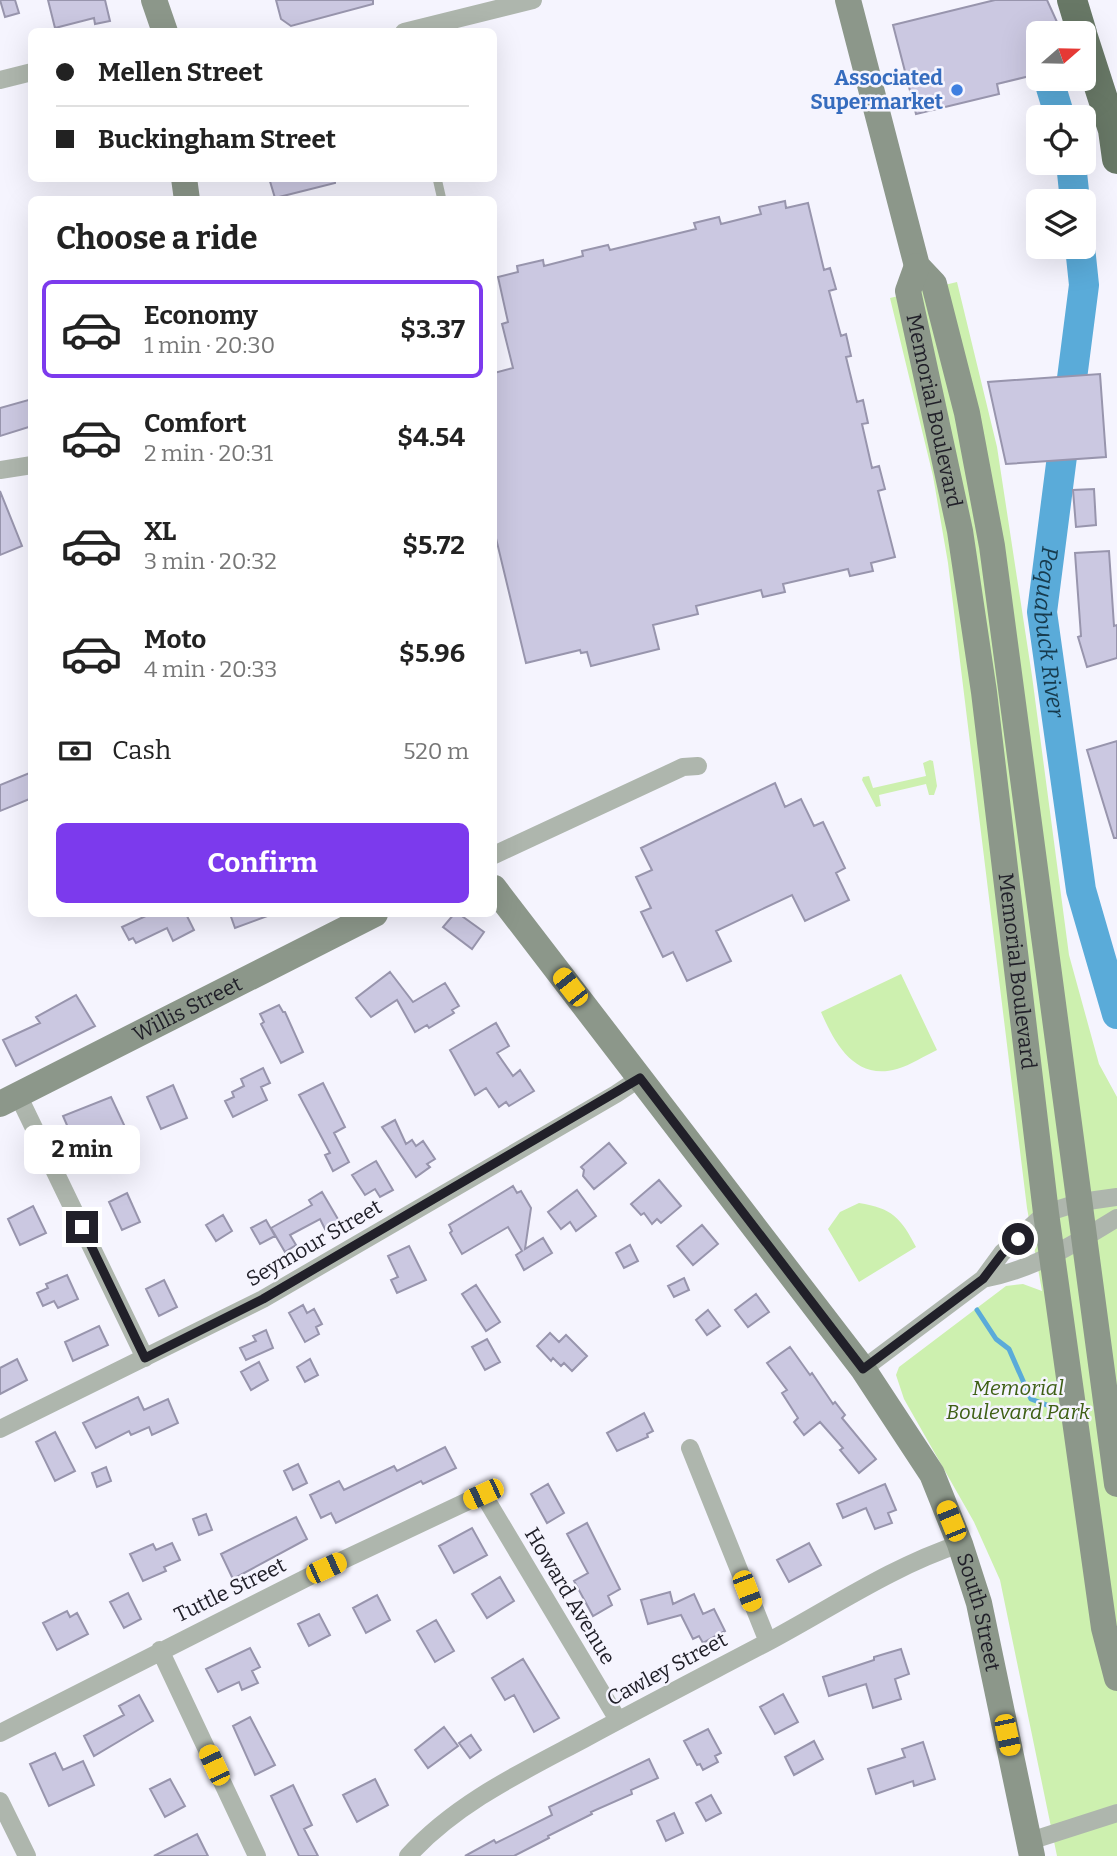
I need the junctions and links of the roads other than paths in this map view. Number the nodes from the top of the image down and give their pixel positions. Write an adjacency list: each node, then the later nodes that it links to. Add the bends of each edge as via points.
1 (154, 0): 6 (main road)
2 (533, 0): 7 (street)
3 (848, 0): 12 (main road, Memorial Boulevard)
4 (1072, 0): 5 (highway)
5 (1079, 21)
6 (164, 28)
7 (420, 28)
8 (28, 73): 10 (street)
9 (1096, 76): 11 (highway)
10 (0, 80)
11 (1117, 159)
12 (917, 266): 22 (main road, Memorial Boulevard, via 934,284 967,413 992,546); 23 (main road, Memorial Boulevard, via 908,291 960,531)
13 (28, 466): 14 (street)
14 (0, 470)
15 (698, 766): 16 (street, via 683,767)
16 (497, 854)
17 (497, 892): 19 (main road, South Street)
18 (369, 917): 20 (main road, Willis Street)
19 (640, 1078): 28 (street, Seymour Street, via 263,1299); 29 (main road, South Street)
20 (9, 1099): 28 (street)
21 (1117, 1197): 22 (street)
22 (1081, 1202): 23 (street); 25 (main road, Memorial Boulevard)
23 (1046, 1213): 26 (main road, Memorial Boulevard); 27 (street, via 1002,1254)
24 (1117, 1218): 25 (street)
25 (1085, 1238): 26 (street); 32 (main road, Memorial Boulevard)
26 (1052, 1256): 27 (street); 37 (main road, Memorial Boulevard, via 1104,1628)
27 (983, 1279): 29 (street)
28 (145, 1358): 30 (street, Seymour Street)
29 (863, 1369): 34 (main road, South Street, via 932,1474)
30 (0, 1429)
31 (690, 1448): 35 (street)
32 (1117, 1484)
33 (483, 1494): 36 (street, Tuttle Street); 38 (street, Howard Avenue)
34 (960, 1544): 35 (street, Cawley Street, via 897,1572); 42 (main road, South Street, via 979,1603)
35 (768, 1642): 38 (street, Cawley Street)
36 (160, 1650): 39 (street, Tuttle Street); 44 (street)
37 (1117, 1678)
38 (618, 1720): 45 (street, Cawley Street, via 497,1785)
39 (0, 1732)
40 (0, 1801): 43 (street)
41 (1117, 1813): 42 (street)
42 (1031, 1849)
43 (27, 1856)
44 (257, 1856)
45 (408, 1856)

